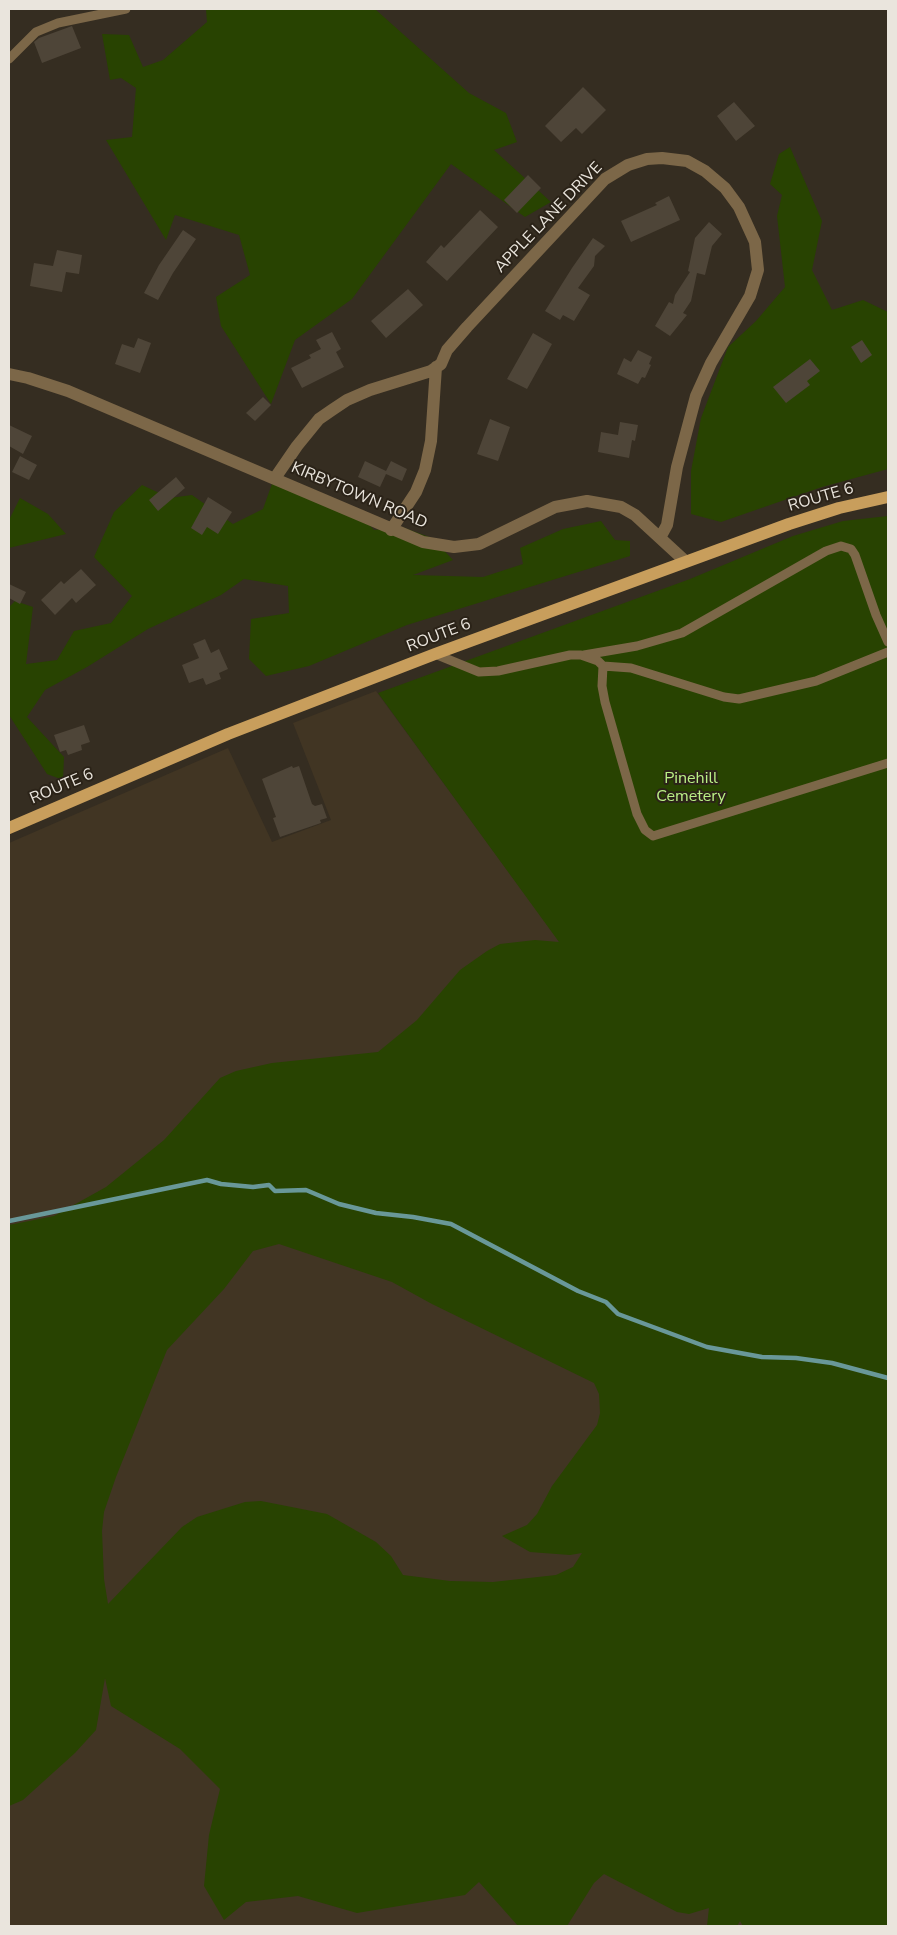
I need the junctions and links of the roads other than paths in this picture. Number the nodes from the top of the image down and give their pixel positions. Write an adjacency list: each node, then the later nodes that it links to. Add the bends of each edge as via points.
1 (126, 9): 2 (lane, via 58,23 36,32)
2 (9, 59)
3 (436, 367): 5 (street, APPLE LANE DRIVE, via 370,390 332,410 297,446); 7 (street, via 426,470); 8 (street, APPLE LANE DRIVE, via 467,327 605,179 634,162 662,158 687,161 705,171 725,188 739,207 755,242 758,270 750,296 696,396 667,525)
4 (9, 374): 5 (street, KIRBYTOWN ROAD, via 68,390)
5 (275, 478): 7 (street, KIRBYTOWN ROAD)
6 (888, 497): 9 (main road, ROUTE 6, via 839,508)
7 (391, 530): 8 (street, KIRBYTOWN ROAD, via 423,542 462,547 494,538 555,508 587,501 621,507)
8 (661, 536): 9 (street, KIRBYTOWN ROAD)
9 (685, 561): 12 (main road, ROUTE 6)
10 (888, 642): 13 (lane, via 855,555 851,549 841,546 826,551 682,633 637,646)
11 (888, 652): 14 (lane, via 816,681 740,699 631,668)
12 (435, 654): 13 (lane, via 479,672); 16 (main road, ROUTE 6, via 228,734)
13 (581, 655): 14 (lane, via 598,661)
14 (602, 666): 15 (lane, via 605,702 631,792 645,830 653,836)
15 (888, 763)
16 (9, 828)

